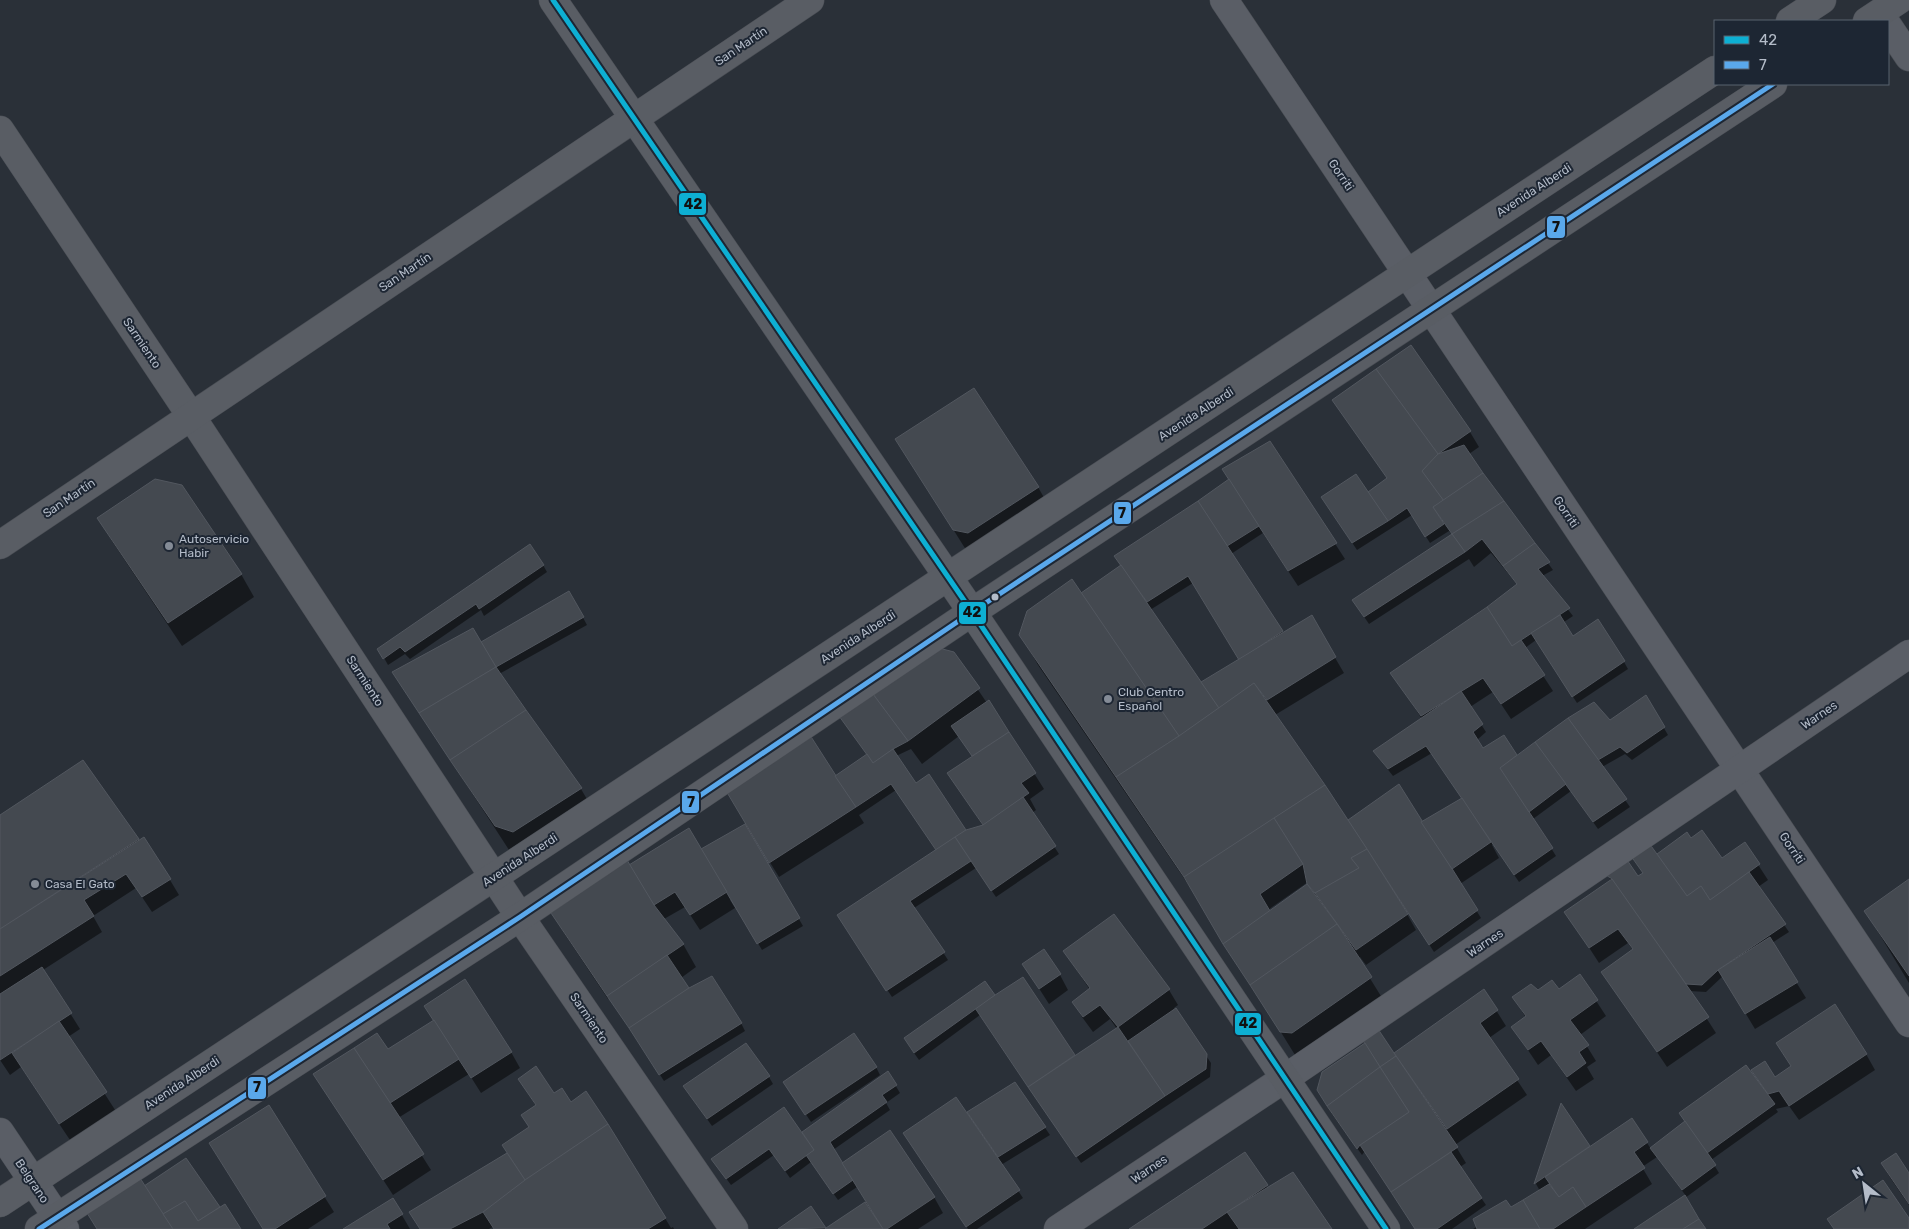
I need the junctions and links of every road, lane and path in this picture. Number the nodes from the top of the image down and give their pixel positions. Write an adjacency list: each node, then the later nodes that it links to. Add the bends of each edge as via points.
1 (553, 0): 10 (main road)
2 (810, 0): 10 (main road, San Martín)
3 (1224, 0): 12 (street, Gorriti)
4 (1822, 0): 5 (main road)
5 (1792, 20)
6 (1889, 25): 7 (street)
7 (1909, 57)
8 (1714, 71): 12 (main road, Avenida Alberdi)
9 (1771, 85): 13 (main road)
10 (634, 118): 14 (main road, San Martín); 16 (main road)
11 (0, 130): 14 (main road, Sarmiento)
12 (1408, 274): 13 (street, Gorriti); 16 (main road, Avenida Alberdi)
13 (1431, 310): 17 (main road); 19 (street, Gorriti)
14 (191, 416): 15 (main road, San Martín); 20 (main road, Sarmiento)
15 (0, 545)
16 (948, 577): 17 (main road); 20 (main road, Avenida Alberdi)
17 (972, 612): 21 (main road); 23 (main road)
18 (1909, 654): 19 (street, Warnes)
19 (1739, 770): 22 (street, Gorriti); 23 (street, Warnes)
20 (494, 877): 21 (main road, Sarmiento); 25 (main road, Avenida Alberdi)
21 (520, 917): 27 (main road); 28 (main road, Sarmiento)
22 (1909, 1023)
23 (1284, 1079): 29 (street, Warnes); 30 (main road)
24 (0, 1132): 25 (street, Belgrano)
25 (33, 1181): 26 (main road, Avenida Alberdi); 27 (street, Belgrano)
26 (0, 1203)
27 (54, 1225)
28 (734, 1229)
29 (1058, 1229)
30 (1386, 1229)

